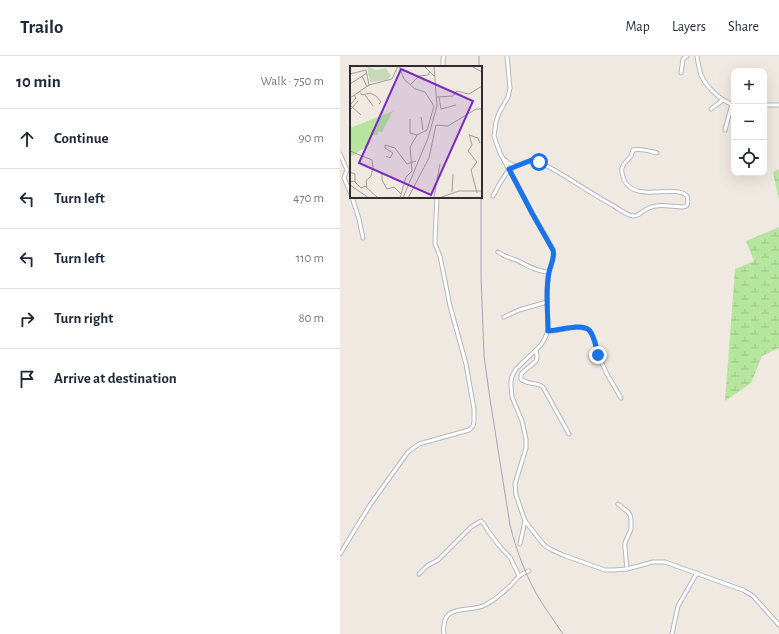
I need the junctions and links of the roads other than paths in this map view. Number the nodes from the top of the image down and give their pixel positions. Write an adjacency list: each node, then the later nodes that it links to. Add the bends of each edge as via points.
1 (444, 56): 5 (street)
2 (507, 56): 16 (street, via 510,88 499,113 494,134)
3 (687, 56): 6 (street, via 683,59)
4 (697, 56): 7 (street, via 705,82)
5 (443, 66)
6 (680, 73)
7 (723, 100): 8 (street); 11 (street)
8 (731, 103)
9 (767, 105): 10 (street)
10 (779, 105)
11 (711, 109)
12 (731, 110): 13 (street)
13 (725, 130)
14 (657, 153): 17 (street, via 633,150 622,171 627,185 647,192 683,192 688,196 686,207 656,206 637,215 629,215 535,160)
15 (340, 154): 19 (street, via 347,170 344,178)
16 (503, 159): 17 (street); 18 (street)
17 (516, 166): 18 (street)
18 (509, 169): 20 (street); 25 (street, via 553,250)
19 (350, 192)
20 (493, 196)
21 (352, 198): 23 (street)
22 (437, 198): 35 (street, via 435,244 466,364 474,409 473,426 469,430 419,444 408,452)
23 (363, 238)
24 (498, 252): 25 (street, via 542,272)
25 (549, 272): 26 (street)
26 (547, 302): 27 (street); 28 (street)
27 (504, 317)
28 (548, 331): 29 (street); 30 (street, via 576,327 588,329 607,374)
29 (536, 350): 31 (street, via 536,361 522,374 522,379 543,387); 33 (street, via 516,369 511,387 526,439 526,448 515,484 516,496)
30 (621, 398)
31 (569, 434)
32 (618, 504): 37 (street, via 628,512 631,519 631,529 625,543)
33 (525, 521): 34 (street); 37 (street, via 550,549 605,570)
34 (520, 544)
35 (341, 550): 36 (street)
36 (340, 554)
37 (627, 569): 39 (street, via 653,562 664,562)
38 (529, 571): 41 (street)
39 (696, 573): 42 (street, via 753,596); 44 (street, via 678,606)
40 (419, 574): 41 (street, via 481,521 510,557)
41 (519, 576): 43 (street, via 506,590 484,606 449,614 445,621)
42 (779, 625)
43 (444, 634)
44 (672, 634)

